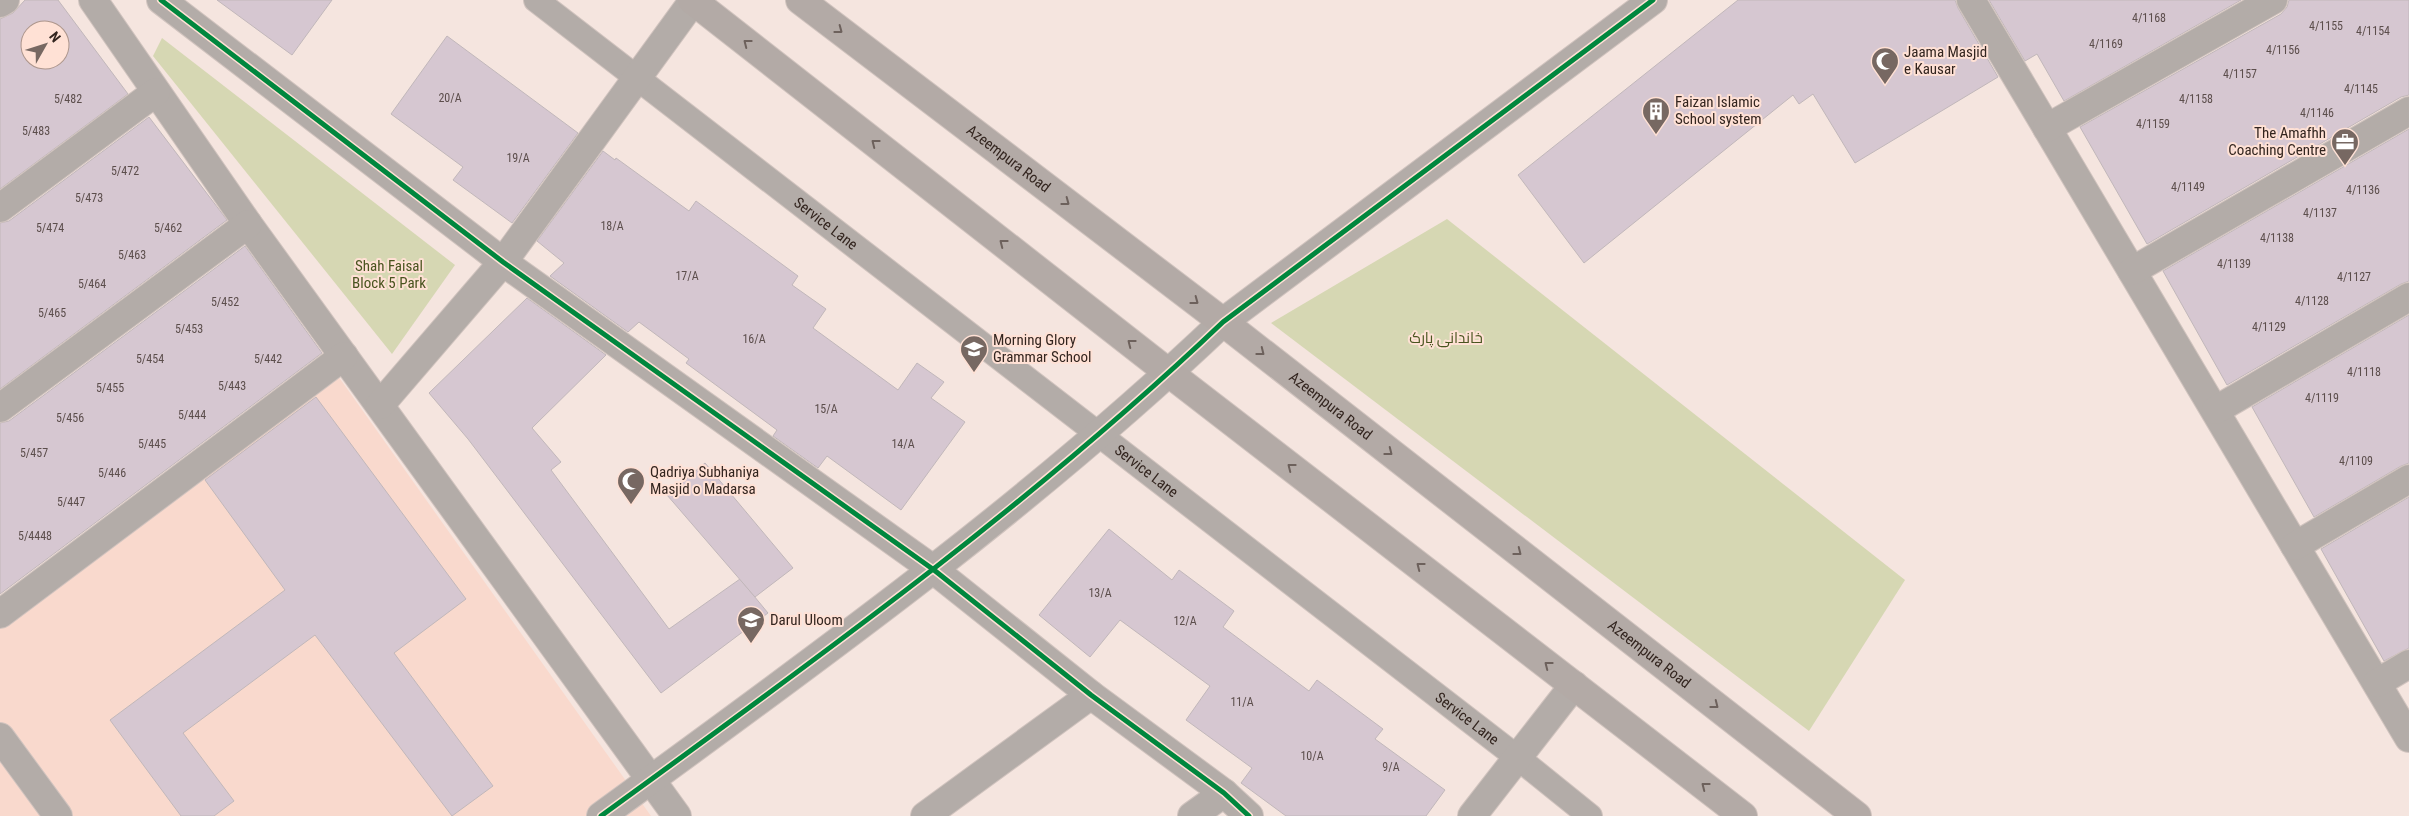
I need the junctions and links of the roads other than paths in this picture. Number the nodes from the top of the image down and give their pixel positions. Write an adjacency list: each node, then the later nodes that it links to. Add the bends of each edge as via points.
1 (5, 0): 10 (street)
2 (93, 0): 12 (street)
3 (162, 0): 17 (street)
4 (536, 0): 11 (lane, Service Lane)
5 (693, 0): 11 (street); 22 (main road, one-way to 5)
6 (800, 0): 20 (main road, Azeempura Road, one-way to 20)
7 (1653, 0): 20 (street)
8 (1971, 0): 14 (street)
9 (2273, 0): 14 (street)
10 (0, 4)
11 (638, 78): 17 (street); 26 (lane, Service Lane)
12 (156, 92): 15 (street); 16 (street)
13 (2409, 110): 18 (street)
14 (2047, 128): 18 (street)
15 (0, 208)
16 (248, 224): 21 (street); 24 (street)
17 (504, 262): 23 (street); 29 (street)
18 (2132, 271): 25 (street)
19 (2409, 297): 25 (street)
20 (1223, 322): 22 (street); 49 (main road, Azeempura Road, one-way to 49)
21 (344, 356): 23 (street); 30 (street)
22 (1169, 373): 26 (street); 33 (main road, one-way to 22)
23 (380, 405): 38 (street)
24 (0, 408)
25 (2216, 410): 28 (street)
26 (1097, 434): 29 (street); 37 (lane, Service Lane)
27 (2409, 479): 28 (street)
28 (2295, 546): 32 (street)
29 (934, 570): 34 (street); 38 (street)
30 (0, 614)
31 (2409, 664): 32 (street)
32 (2377, 684): 36 (street)
33 (1574, 685): 37 (street); 48 (main road, one-way to 33)
34 (1091, 695): 39 (street); 43 (street)
35 (0, 737): 40 (street)
36 (2409, 738)
37 (1518, 758): 46 (street); 47 (lane, Service Lane)
38 (651, 780): 41 (street); 42 (street)
39 (1224, 793): 44 (street); 45 (street)
40 (58, 816)
41 (601, 816)
42 (677, 816)
43 (925, 816)
44 (1192, 816)
45 (1249, 816)
46 (1472, 816)
47 (1590, 816)
48 (1743, 816)
49 (1857, 816)

